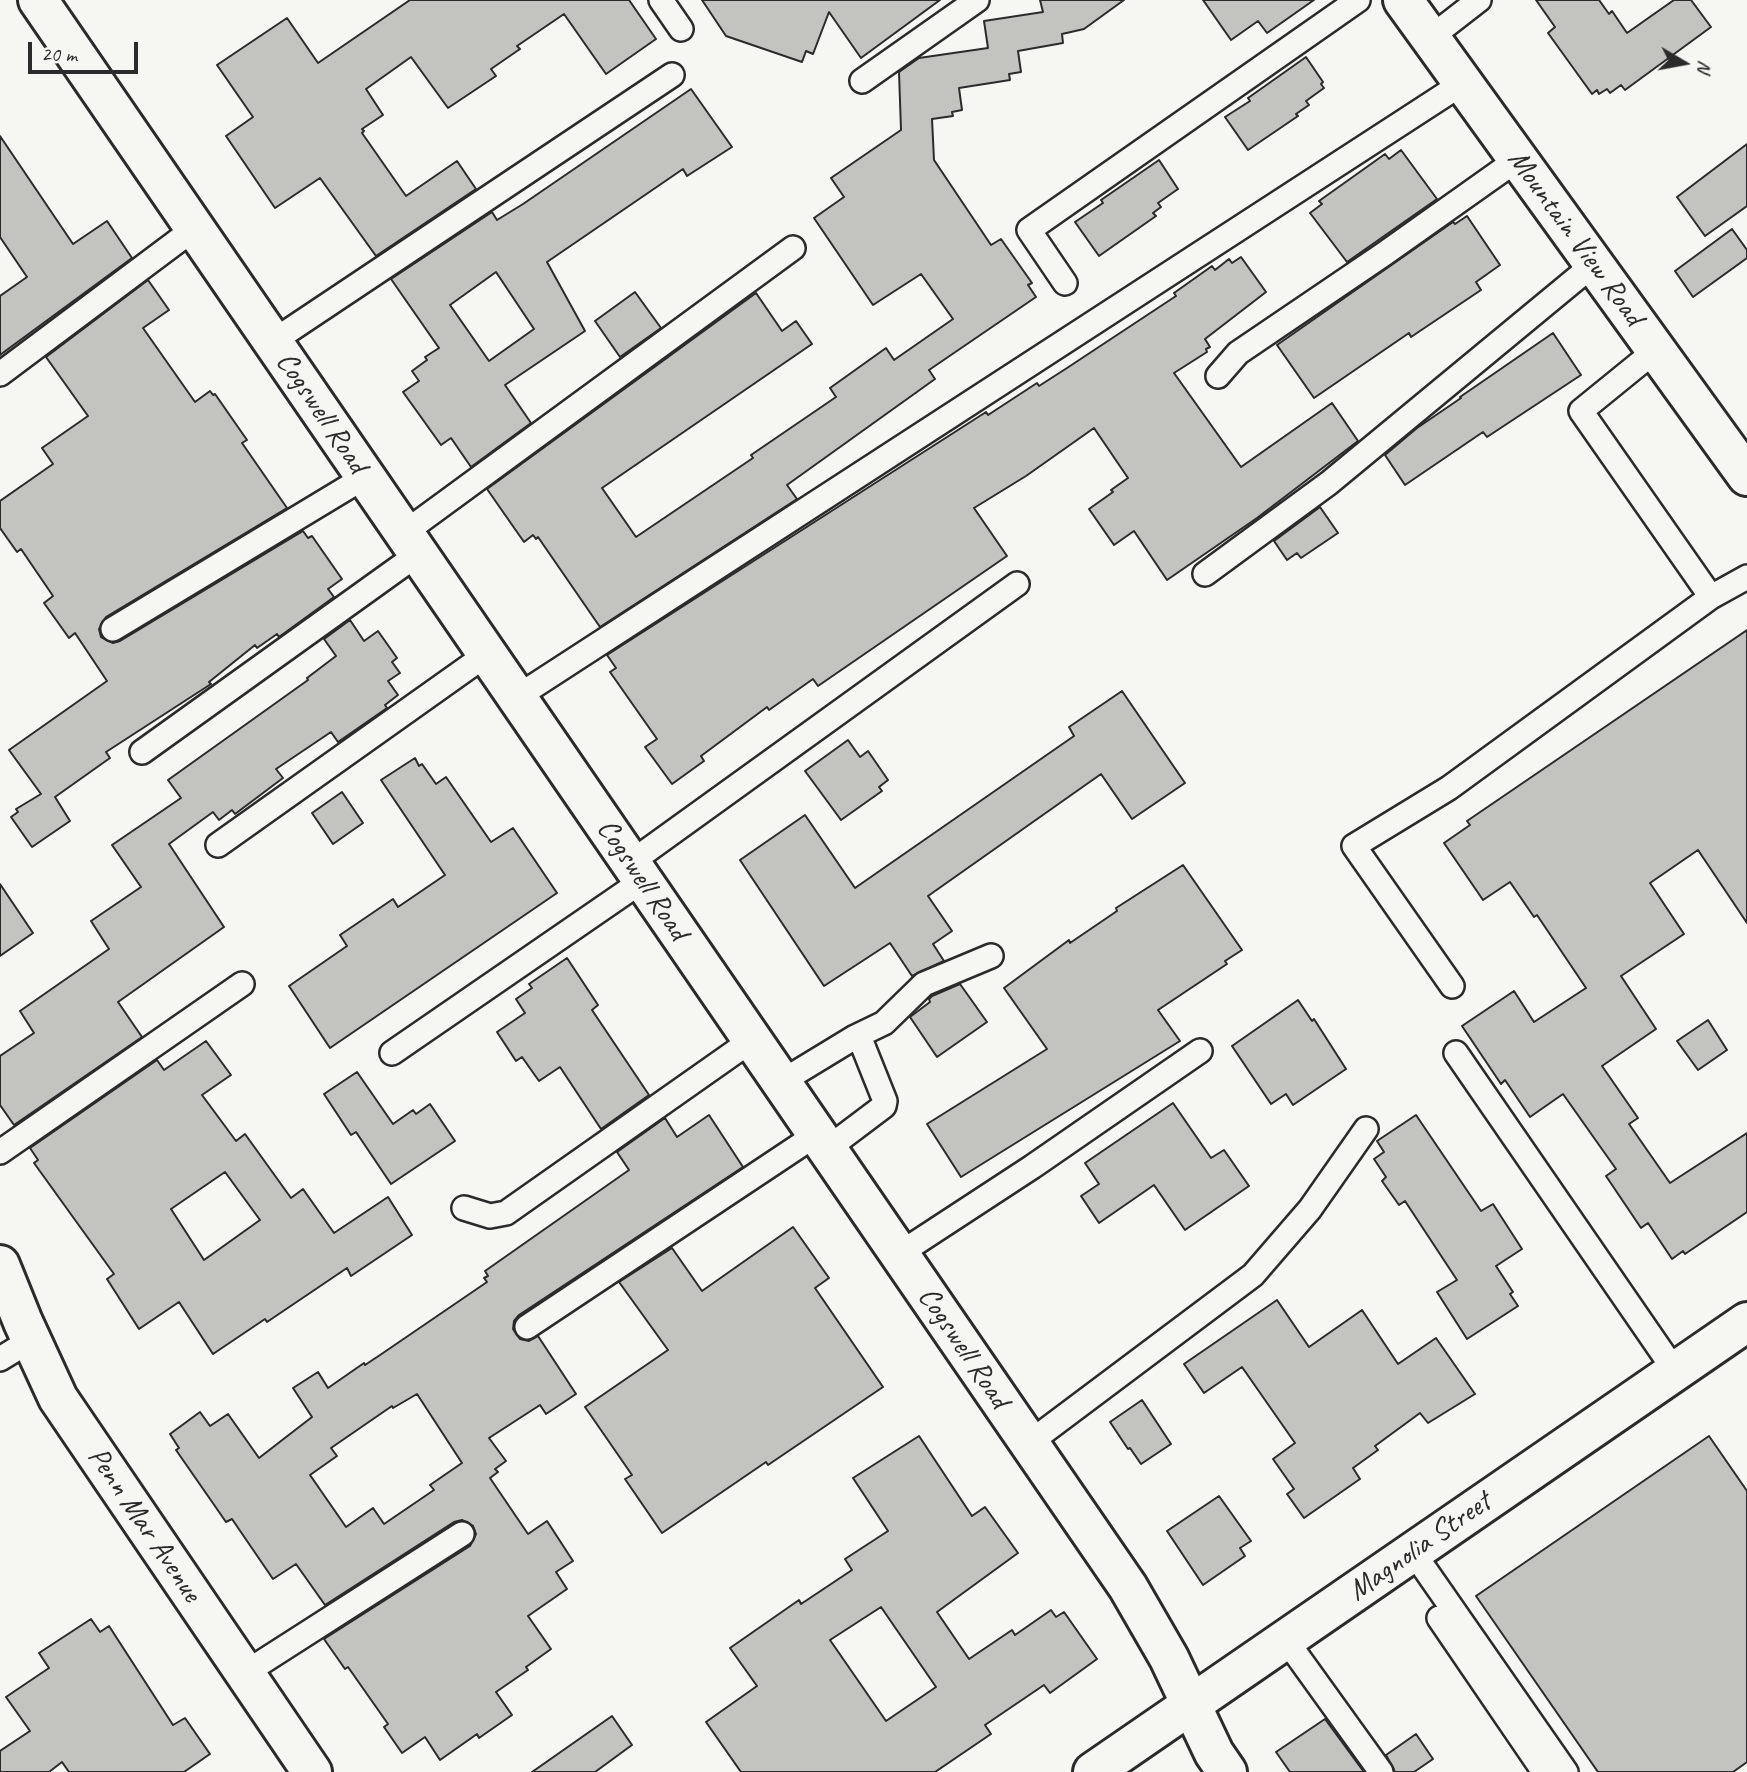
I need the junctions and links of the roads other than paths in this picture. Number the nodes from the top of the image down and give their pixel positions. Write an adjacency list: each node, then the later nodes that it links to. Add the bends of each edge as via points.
1 (38, 0): 13 (street, Cogswell Road)
2 (661, 0): 7 (lane)
3 (977, 0): 10 (lane)
4 (1357, 0): 16 (lane, via 1029,230)
5 (1404, 0): 8 (street, Mountain View Road)
6 (1479, 0): 8 (lane)
7 (681, 29)
8 (1430, 38): 11 (street, Mountain View Road)
9 (672, 75): 17 (lane)
10 (862, 81)
11 (1463, 83): 12 (street, Mountain View Road); 30 (lane)
12 (1518, 159): 15 (street, Mountain View Road); 20 (lane, via 1238,353)
13 (195, 228): 17 (street, Cogswell Road); 19 (lane)
14 (793, 248): 23 (lane)
15 (1594, 264): 18 (street, Mountain View Road); 24 (lane, via 1329,483)
16 (1065, 283)
17 (272, 342): 22 (street, Cogswell Road)
18 (1656, 350): 21 (street, Mountain View Road); 27 (lane, via 1581,411)
19 (0, 374)
20 (1218, 376)
21 (1742, 457)
22 (365, 477): 23 (street, Cogswell Road); 28 (lane)
23 (411, 544): 29 (street, Cogswell Road); 31 (lane)
24 (1205, 574)
25 (1747, 577): 27 (lane)
26 (1017, 584): 33 (lane)
27 (1711, 597): 36 (lane, via 1449,788 1354,846)
28 (113, 629)
29 (487, 654): 30 (street, Cogswell Road); 32 (lane)
30 (517, 697): 33 (street, Cogswell Road)
31 (142, 752)
32 (218, 845)
33 (636, 872): 38 (street, Cogswell Road); 41 (lane)
34 (991, 956): 37 (lane, via 924,984 884,1023)
35 (242, 984): 45 (lane)
36 (1452, 986)
37 (859, 1036): 42 (lane); 44 (lane, via 884,1106)
38 (752, 1040): 42 (street, Cogswell Road); 46 (lane, via 506,1213 490,1216)
39 (1200, 1051): 47 (lane)
40 (1456, 1052): 52 (lane)
41 (392, 1053)
42 (781, 1082): 44 (street, Cogswell Road)
43 (1366, 1129): 53 (lane, via 1310,1209 1253,1275)
44 (822, 1142): 47 (street, Cogswell Road); 50 (lane)
45 (0, 1152)
46 (464, 1208)
47 (899, 1254): 53 (street, Cogswell Road)
48 (0, 1265): 51 (street, Penn Mar Avenue)
49 (1747, 1322): 52 (street, Magnolia Street)
50 (527, 1327)
51 (16, 1350): 57 (street, Penn Mar Avenue, via 58,1398)
52 (1675, 1371): 55 (street, Magnolia Street)
53 (1029, 1443): 58 (street, Cogswell Road, via 1128,1587)
54 (462, 1534): 57 (lane)
55 (1407, 1556): 56 (street, Magnolia Street); 63 (lane); 64 (lane)
56 (1286, 1640): 58 (street, Magnolia Street); 62 (lane)
57 (245, 1673): 59 (street, Penn Mar Avenue)
58 (1191, 1706): 60 (street, Magnolia Street); 61 (street, Cogswell Road)
59 (312, 1772)
60 (1093, 1772)
61 (1227, 1772)
62 (1381, 1772)
63 (1544, 1772)
64 (1566, 1772)

